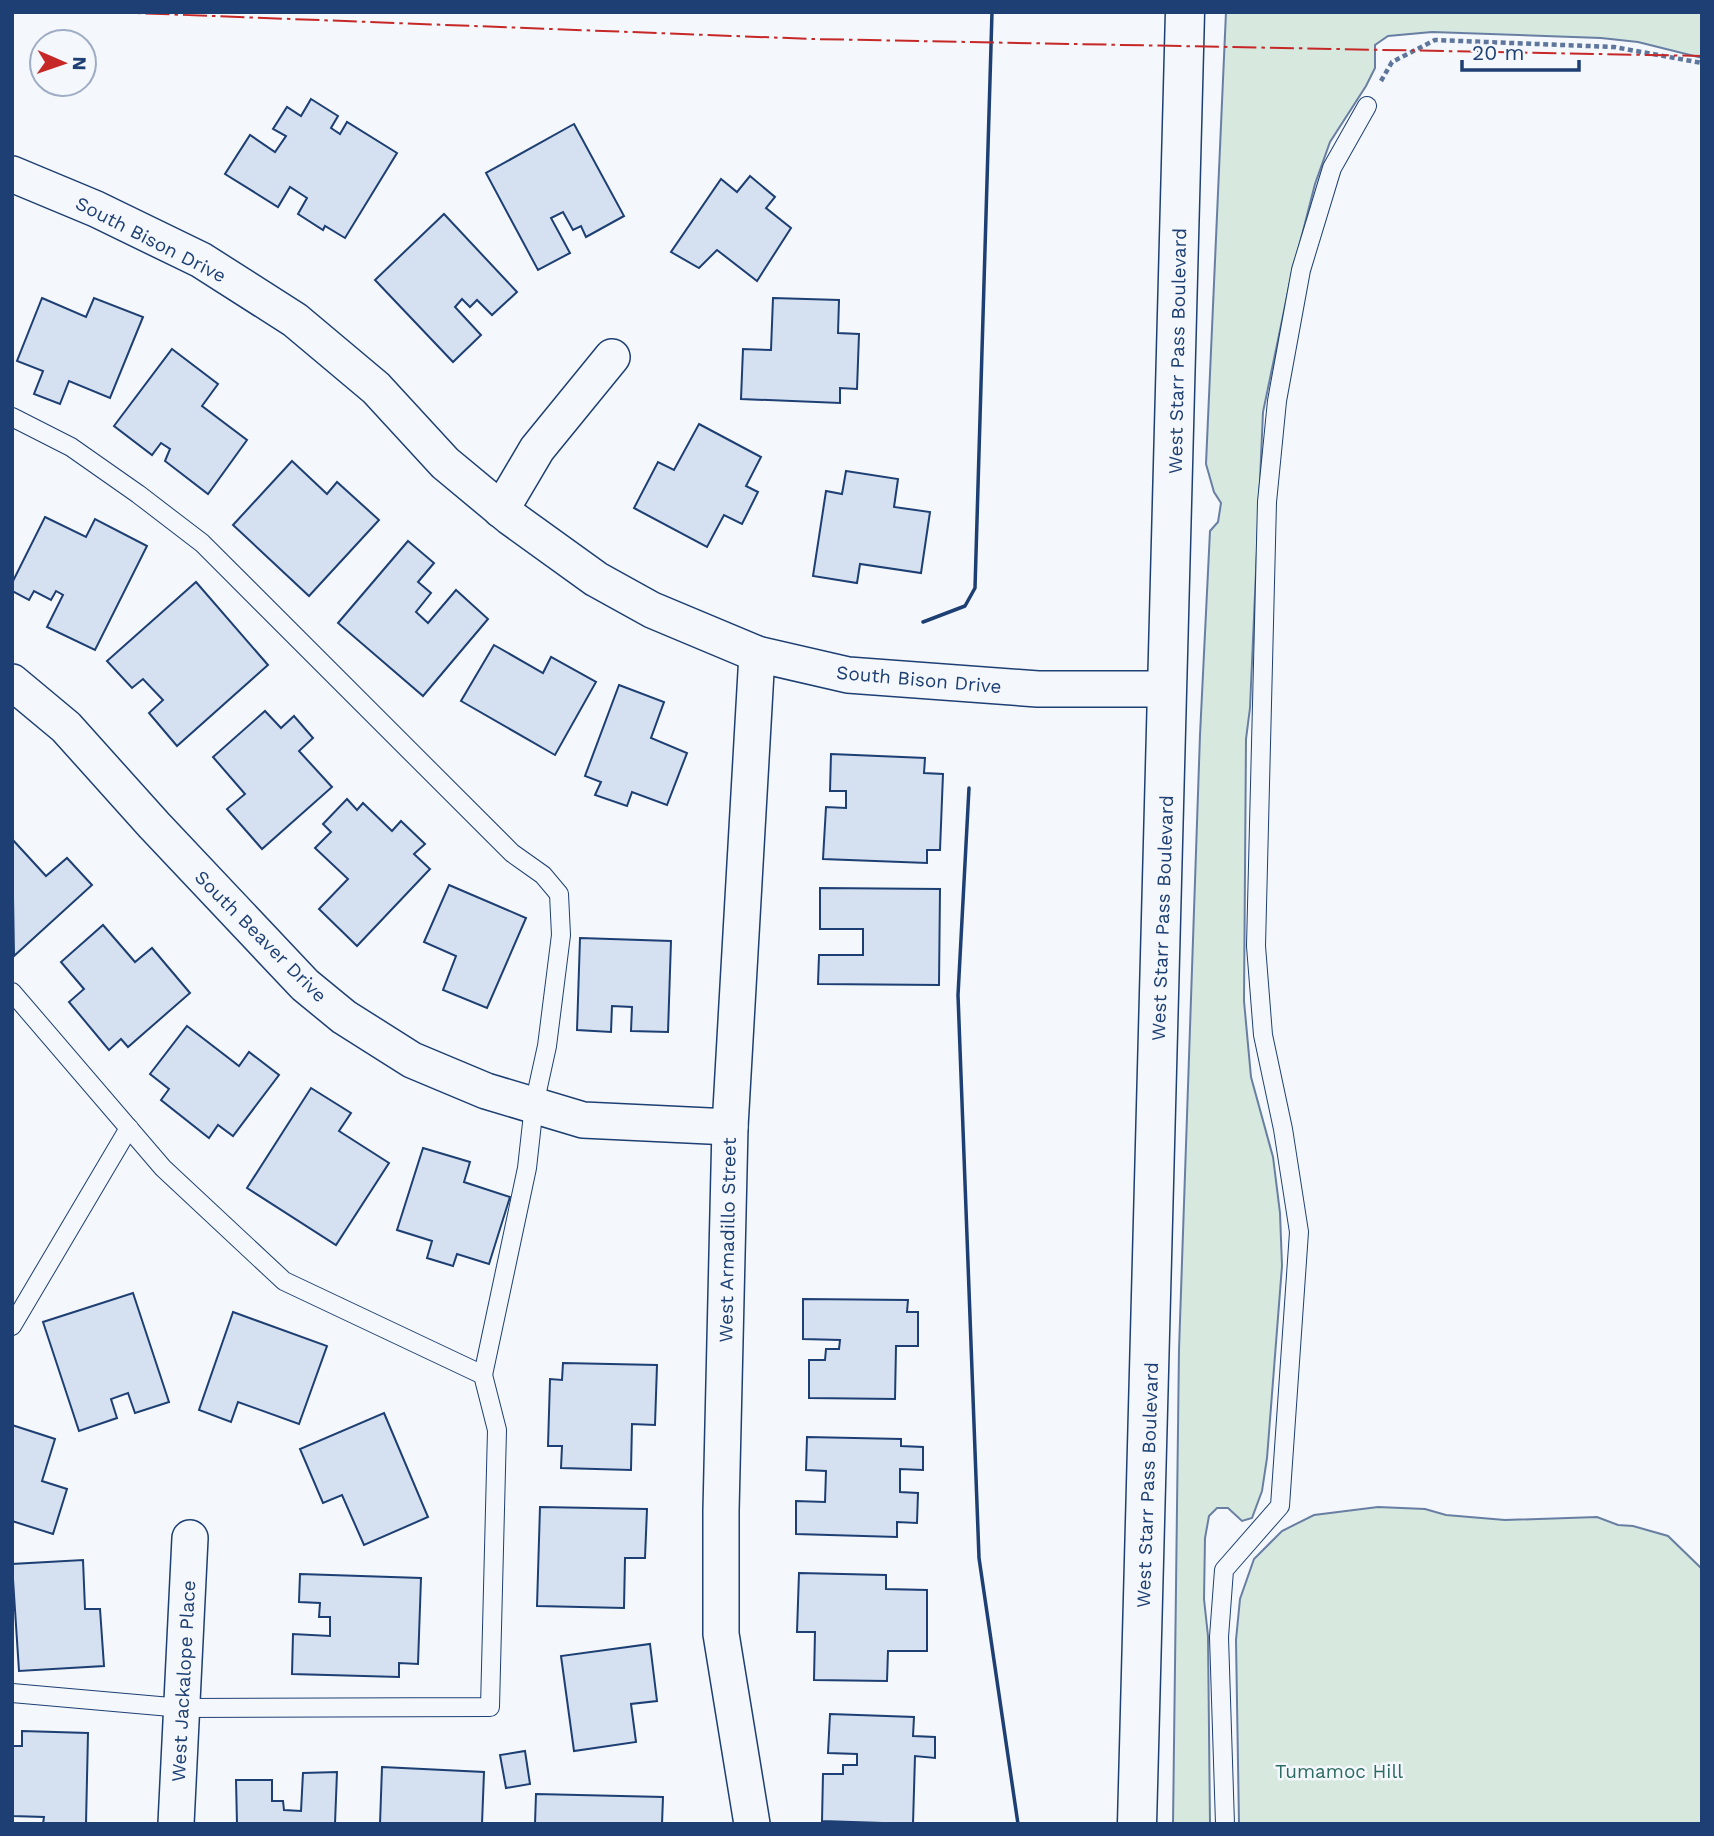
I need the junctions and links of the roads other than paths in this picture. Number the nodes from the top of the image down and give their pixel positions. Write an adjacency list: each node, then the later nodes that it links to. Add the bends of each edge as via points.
1 (1185, 12): 9 (main road, West Starr Pass Boulevard)
2 (1367, 106): 22 (lane, via 1332,168 1301,270 1277,401 1268,502 1256,946 1262,1035 1299,1232 1280,1506 1224,1570 1219,1637)
3 (12, 174): 6 (street, South Bison Drive, via 201,260 295,320 376,388 445,463)
4 (612, 357): 6 (street, via 537,449)
5 (12, 416): 11 (lane, via 71,447 202,543 512,853 543,875 559,894 561,935 547,1046)
6 (501, 510): 7 (street, South Bison Drive, via 596,579 652,610)
7 (757, 654): 9 (street, South Bison Drive, via 848,675 1038,689); 12 (street, West Armadillo Street)
8 (12, 682): 11 (street, South Beaver Drive, via 66,727 305,985 344,1017 412,1060)
9 (1168, 689): 21 (main road, West Starr Pass Boulevard)
10 (12, 992): 13 (lane)
11 (534, 1105): 12 (street, South Beaver Drive, via 583,1120); 15 (lane, via 527,1168)
12 (730, 1127): 20 (street, West Armadillo Street, via 721,1634)
13 (129, 1128): 14 (lane); 15 (lane, via 163,1168 284,1281)
14 (12, 1326)
15 (483, 1375): 18 (lane, via 497,1430 490,1707)
16 (190, 1538): 18 (street, West Jackalope Place)
17 (12, 1693): 18 (lane)
18 (182, 1708): 19 (street, West Jackalope Place)
19 (177, 1824)
20 (752, 1824)
21 (1137, 1824)
22 (1225, 1824)

